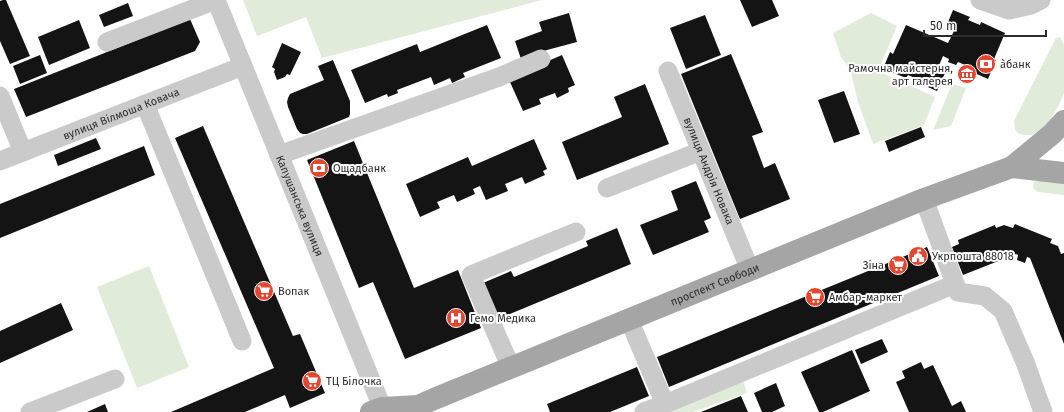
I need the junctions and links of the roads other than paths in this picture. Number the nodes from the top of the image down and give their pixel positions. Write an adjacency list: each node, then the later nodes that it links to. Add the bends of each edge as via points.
1 (216, 0): 4 (street); 6 (street, Капушанська вулиця)
2 (980, 0): 3 (street, via 1009,10)
3 (1041, 0)
4 (107, 42)
5 (541, 59): 13 (street, via 499,77)
6 (243, 66): 9 (street, вулиця Вілмоша Ковача); 13 (street, Капушанська вулиця)
7 (668, 71): 11 (street, вулиця Андрія Новака)
8 (0, 96): 12 (street)
9 (145, 104): 12 (street, вулиця Вілмоша Ковача); 23 (street)
10 (1064, 120): 15 (main road, проспект Свободи, via 1052,134)
11 (701, 151): 17 (street); 20 (street, вулиця Андрія Новака)
12 (23, 152): 14 (street, вулиця Вілмоша Ковача)
13 (279, 155): 28 (street, Капушанська вулиця)
14 (0, 161)
15 (1012, 167): 16 (main road, проспект Свободи); 18 (main road, проспект Свободи)
16 (1064, 173)
17 (607, 188)
18 (924, 200): 20 (main road, проспект Свободи); 21 (street)
19 (576, 232): 24 (street, via 471,275)
20 (750, 270): 22 (main road, проспект Свободи)
21 (955, 284): 26 (street); 31 (street, via 958,292 985,296 1003,311)
22 (629, 320): 24 (main road, проспект Свободи); 26 (street)
23 (242, 341)
24 (511, 368): 27 (main road, проспект Свободи)
25 (115, 379): 29 (street)
26 (664, 404): 30 (street)
27 (415, 409): 28 (main road, проспект Свободи)
28 (379, 411)
29 (30, 412)
30 (644, 412)
31 (1043, 412)

